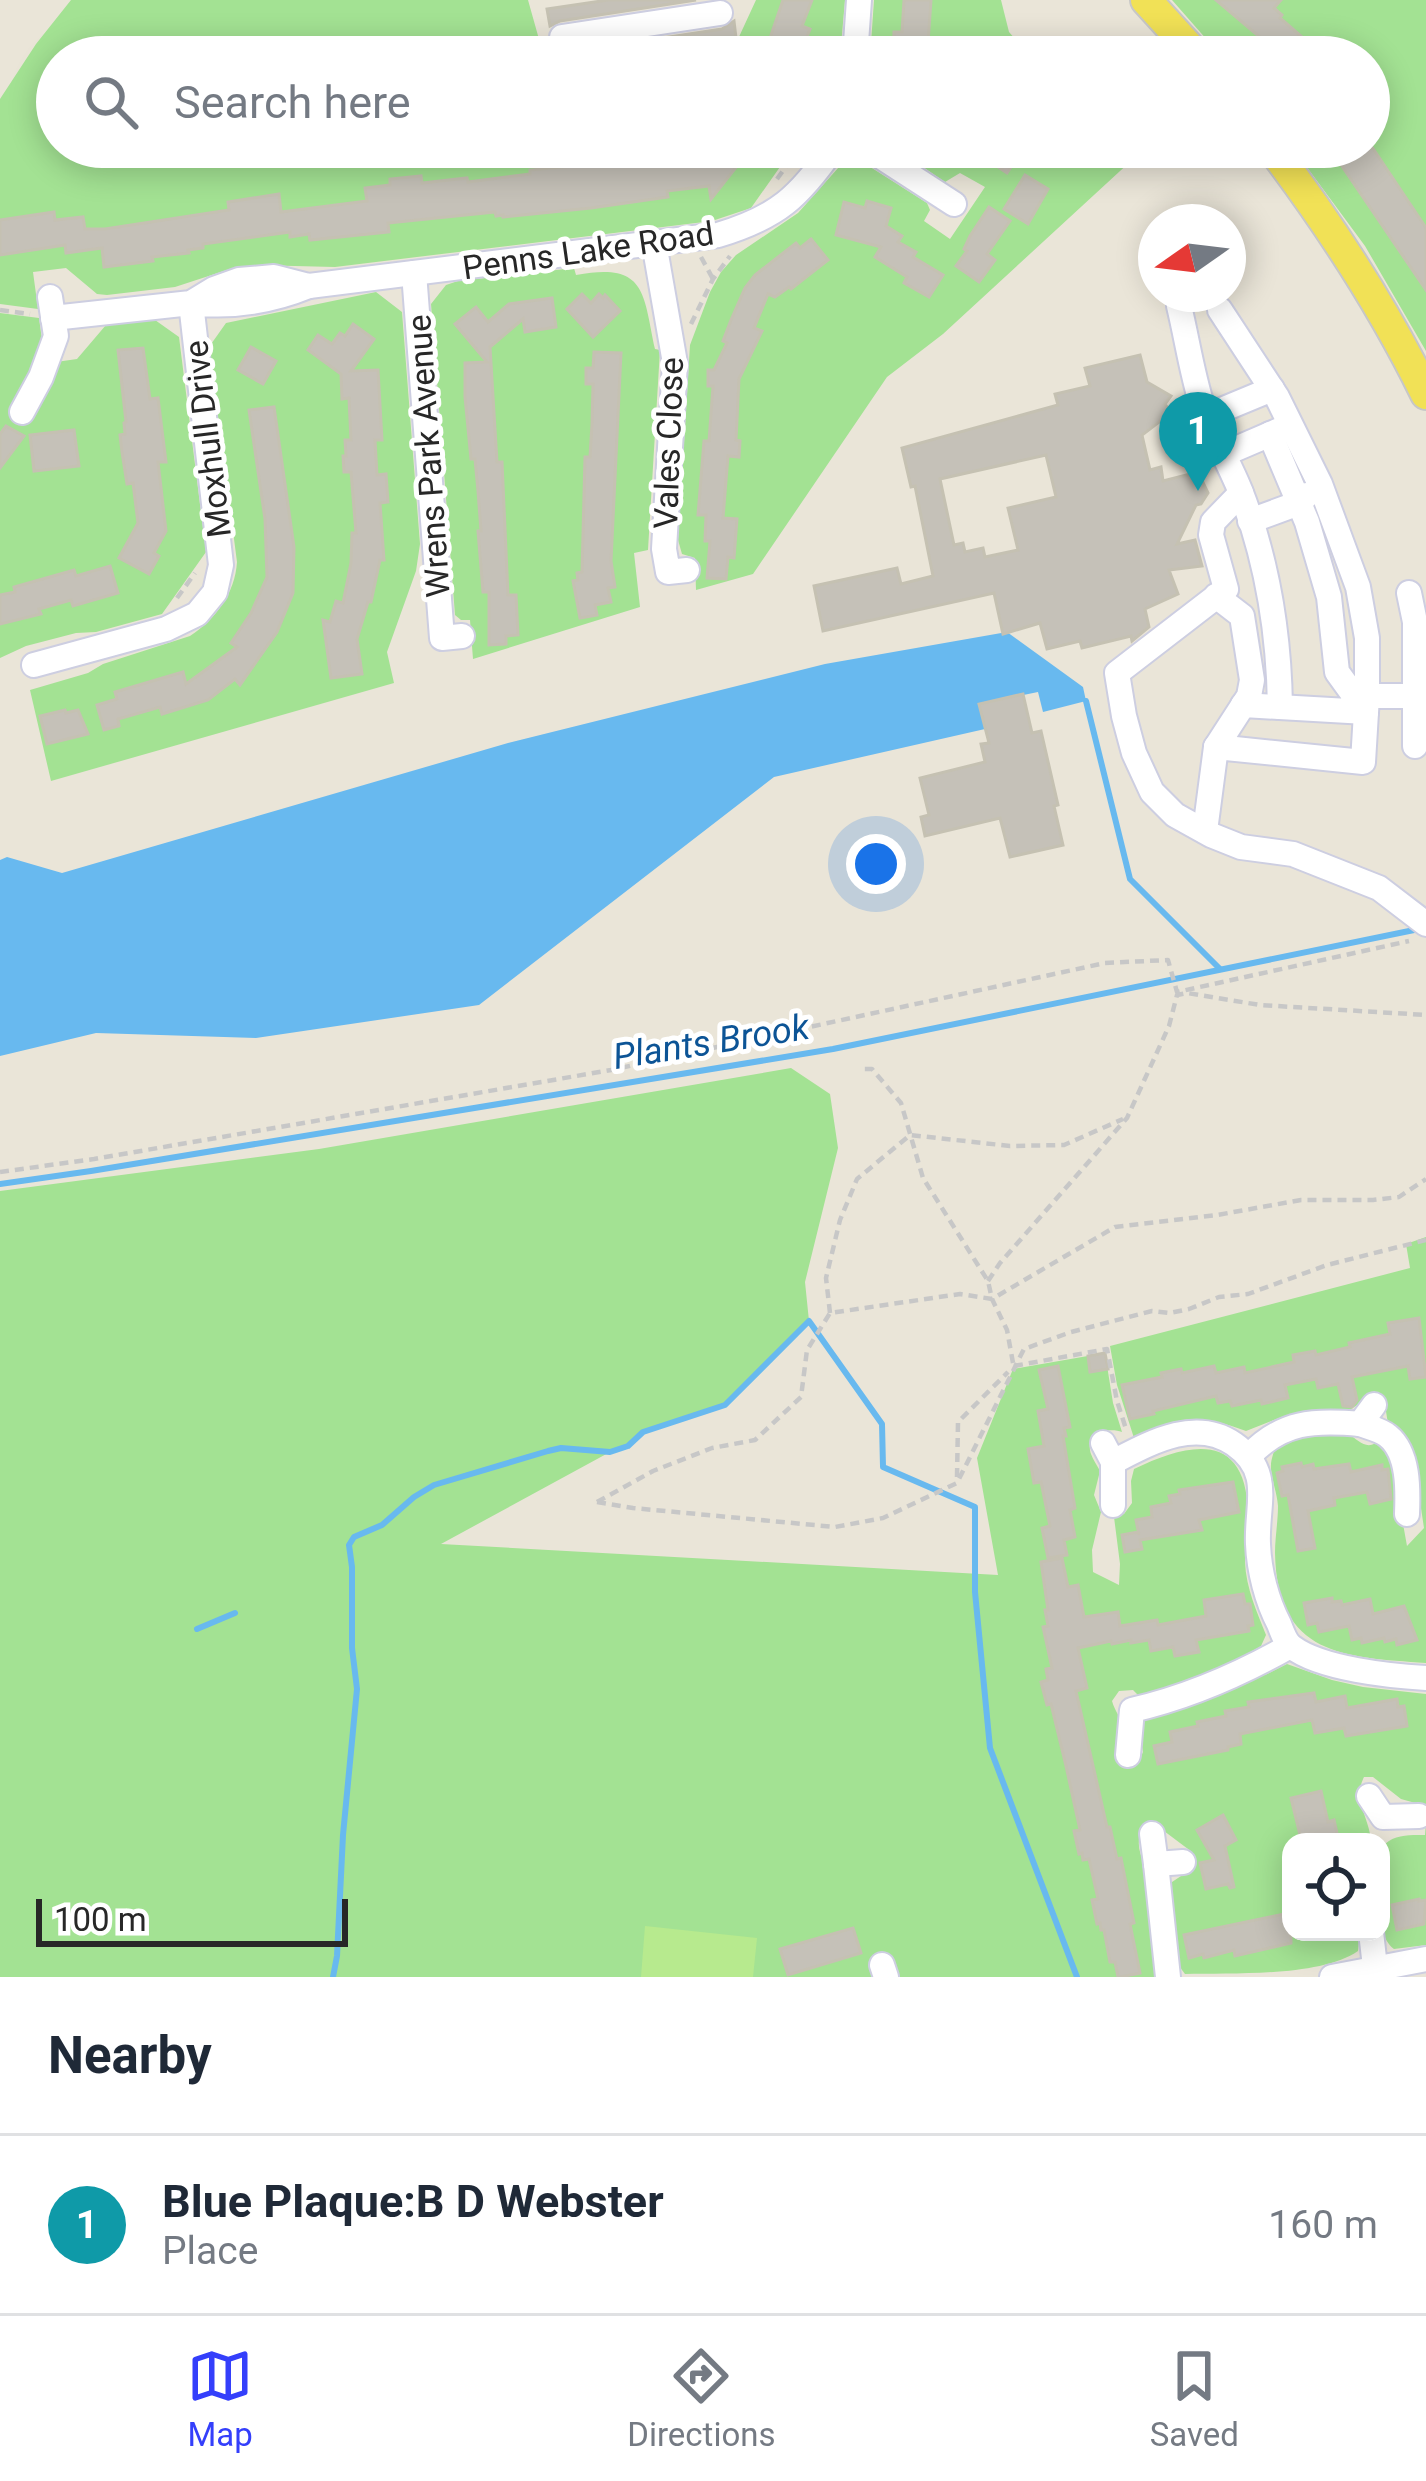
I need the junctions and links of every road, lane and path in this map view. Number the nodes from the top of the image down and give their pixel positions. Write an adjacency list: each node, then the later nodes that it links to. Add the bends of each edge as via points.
1 (860, 0): 6 (street)
2 (1146, 0): 7 (main road)
3 (650, 11): 4 (street); 5 (street)
4 (720, 13)
5 (565, 36)
6 (857, 36)
7 (1179, 36)
8 (818, 168): 12 (street, Penns Lake Road, via 794,199)
9 (898, 168): 11 (street)
10 (1286, 168): 22 (main road, via 1364,280)
11 (954, 204)
12 (766, 217): 13 (street, Penns Lake Road, via 718,235); 20 (path, via 712,279)
13 (654, 243): 14 (street, Penns Lake Road); 32 (street, Vales Close, via 675,362)
14 (414, 273): 15 (street, Penns Lake Road, via 248,303); 36 (street, Wrens Park Avenue)
15 (191, 303): 19 (street, Penns Lake Road); 31 (street, Moxhull Drive)
16 (0, 310): 19 (path)
17 (1181, 312): 24 (street)
18 (1221, 312): 21 (street)
19 (53, 317): 23 (street, via 41,377)
20 (692, 324)
21 (1272, 388): 24 (street); 25 (street)
22 (1426, 394)
23 (22, 412)
24 (1207, 416): 26 (street)
25 (1280, 430): 26 (street); 27 (street); 29 (street)
26 (1224, 454): 28 (street)
27 (1320, 484): 29 (street); 39 (street, via 1358,587)
28 (1241, 493): 30 (street); 34 (street, via 1214,522 1226,589)
29 (1299, 503): 30 (street); 39 (street, via 1329,597 1337,672)
30 (1250, 521): 41 (street, via 1275,622)
31 (218, 539): 35 (path); 35 (street, Moxhull Drive, via 215,592 197,614)
32 (667, 572)
33 (1409, 592): 38 (street)
34 (1216, 596): 40 (street, via 1242,616 1252,680); 44 (street, via 1117,673 1134,753 1152,792)
35 (154, 632): 37 (street, Moxhull Drive)
36 (443, 638)
37 (34, 665)
38 (1417, 696): 39 (street); 42 (street)
39 (1366, 704): 41 (street); 43 (street, via 1363,762)
40 (1244, 705): 41 (street); 43 (street)
41 (1280, 707)
42 (1415, 746)
43 (1216, 747): 44 (street)
44 (1204, 831): 45 (street, via 1379,888)
45 (1426, 925)
46 (1426, 937): 51 (path, via 1177,992 1168,960 1106,963 611,1070)
47 (1426, 1016): 49 (path, via 1177,995)
48 (860, 1069): 50 (path, via 872,1069 901,1103)
49 (1127, 1118): 50 (path, via 1064,1144); 54 (path)
50 (910, 1135): 54 (path, via 922,1178); 56 (path, via 857,1180 826,1278)
51 (0, 1172)
52 (1426, 1179): 55 (path, via 1399,1197 1301,1200 1115,1227)
53 (1426, 1240): 57 (path, via 1248,1294 1071,1332 1024,1349)
54 (988, 1281): 55 (path)
55 (992, 1300): 56 (path, via 960,1294); 57 (path)
56 (830, 1313): 60 (path, via 807,1350 801,1397 755,1440 653,1471 597,1502 835,1527 884,1518)
57 (1014, 1366): 58 (path, via 1107,1349); 60 (path); 60 (path, via 958,1422)
58 (1116, 1452): 59 (street, via 1183,1432 1226,1438); 61 (street)
59 (1249, 1456): 62 (street, via 1285,1429 1367,1423 1398,1449); 63 (street, via 1261,1489 1264,1584)
60 (958, 1483)
61 (1113, 1504)
62 (1407, 1514)
63 (1290, 1646): 64 (street, via 1354,1669); 65 (street, via 1216,1684 1132,1710)
64 (1426, 1678)
65 (1128, 1755)
66 (1419, 1816): 67 (street)
67 (1377, 1818)
68 (1152, 1834): 70 (street)
69 (1183, 1862): 70 (street)
70 (1156, 1864): 74 (street)
71 (1372, 1941): 73 (street)
72 (1426, 1958): 73 (street)
73 (1375, 1967): 75 (street)
74 (1168, 1977)
75 (1332, 1977)

